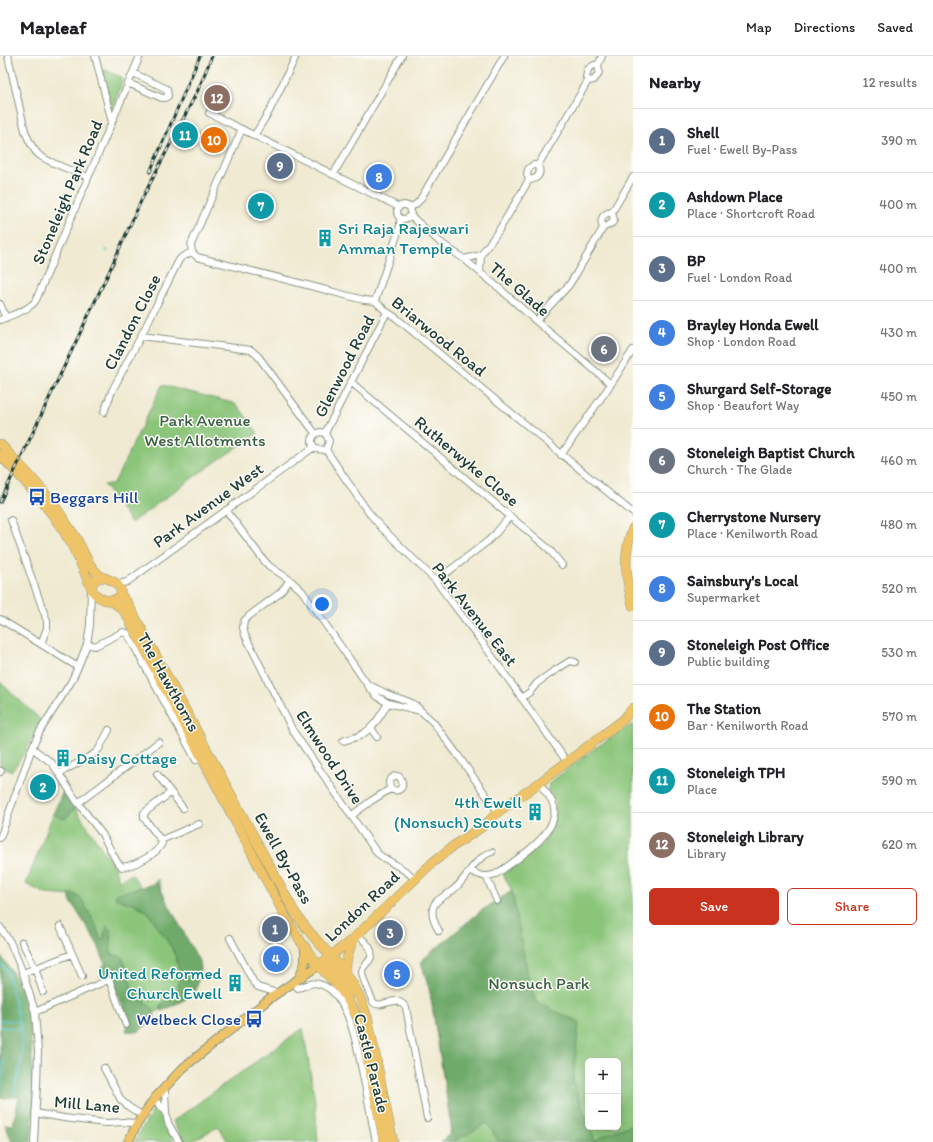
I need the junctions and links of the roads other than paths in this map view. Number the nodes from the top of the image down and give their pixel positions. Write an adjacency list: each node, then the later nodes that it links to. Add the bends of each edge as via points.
1 (8, 56): 18 (street, via 25,131 34,149 48,161)
2 (95, 56): 13 (street)
3 (140, 56): 9 (street, Stoneleigh Park Road)
4 (296, 56): 15 (street, via 270,110)
5 (402, 56): 17 (street)
6 (504, 56): 22 (street, via 420,200)
7 (602, 56): 8 (street)
8 (598, 65): 10 (street, via 598,76); 10 (street, via 588,69)
9 (133, 73): 11 (street, Stoneleigh Park Road); 11 (street, via 167,89 168,96 162,98)
10 (588, 81): 16 (street)
11 (128, 84): 13 (street, Stoneleigh Park Road)
12 (209, 113): 14 (street)
13 (112, 122): 18 (street, Stoneleigh Park Road)
14 (242, 130): 15 (street); 27 (street, via 193,240)
15 (254, 136): 17 (street)
16 (538, 165): 20 (street, via 528,169); 20 (street, via 540,173 534,179)
17 (333, 174): 21 (street)
18 (88, 177): 34 (street, Stoneleigh Park Road, via 34,304)
19 (633, 177): 23 (street)
20 (528, 180): 28 (street, via 499,230)
21 (399, 207): 22 (street); 25 (street, via 397,213)
22 (410, 207): 24 (street)
23 (612, 212): 26 (street, via 614,220); 26 (street, via 602,217)
24 (411, 216): 25 (street, via 402,220); 29 (street, The Glade)
25 (400, 218): 31 (street, via 400,226)
26 (603, 228): 35 (street, via 576,274)
27 (192, 252): 31 (street, Briarwood Road, via 197,257 364,300); 36 (street, Clandon Close, via 179,260)
28 (480, 255): 29 (street); 30 (street)
29 (464, 259): 30 (street, The Glade)
30 (480, 272): 35 (street, The Glade)
31 (375, 300): 33 (street, Briarwood Road)
32 (0, 304): 34 (street)
33 (387, 312): 38 (street, Glenwood Road); 46 (street, Briarwood Road)
34 (3, 319)
35 (536, 321): 39 (street, The Glade)
36 (141, 336): 40 (street, Clandon Close); 41 (street, via 251,350)
37 (633, 350): 39 (street)
38 (351, 382): 42 (street, Glenwood Road); 50 (street, Rutherwyke Close)
39 (611, 384): 46 (street)
40 (104, 412)
41 (315, 433): 42 (street); 44 (street, via 311,442)
42 (325, 433): 45 (street, via 329,441)
43 (0, 444): 54 (highway, via 53,504 95,572)
44 (314, 447): 45 (street); 48 (street, Park Avenue West)
45 (326, 450): 56 (street, Park Avenue East, via 380,526)
46 (561, 454): 49 (street, Briarwood Road)
47 (0, 455): 58 (highway, via 48,509 69,541)
48 (226, 510): 55 (street, via 269,566); 57 (street, Park Avenue West, via 127,582)
49 (633, 513)
50 (510, 516): 53 (street, Rutherwyke Close, via 549,549); 56 (street, via 488,541)
51 (11, 520): 64 (street, via 47,621)
52 (633, 528): 61 (highway, via 626,559)
53 (562, 565)
54 (102, 577): 57 (highway); 58 (highway, via 96,579)
55 (290, 580): 68 (street, via 302,591); 89 (street, Elmwood Drive, via 280,593 244,621 243,628 293,731)
56 (436, 581): 69 (street, Park Avenue East)
57 (118, 584): 59 (highway)
58 (91, 587): 60 (highway, via 92,592); 62 (street)
59 (121, 595): 60 (highway); 98 (highway, Ewell By-Pass)
60 (108, 600): 62 (street, via 96,603); 105 (highway, Ewell By-Pass, via 126,614 285,916)
61 (633, 606)
62 (90, 609): 65 (street)
63 (0, 618): 64 (street)
64 (41, 644): 67 (street)
65 (87, 644): 67 (street); 79 (street, The Hawthorns, via 95,646 123,632 127,633)
66 (575, 662): 69 (street, via 570,661 551,673)
67 (78, 667): 78 (street)
68 (366, 683): 70 (street, via 378,697); 72 (street, via 408,701)
69 (522, 698): 80 (street, Park Avenue East)
70 (388, 703): 72 (street); 73 (street)
71 (633, 708): 80 (highway, London Road, via 623,720)
72 (421, 711): 88 (street, via 433,722)
73 (371, 728): 75 (street); 76 (street, via 360,736)
74 (109, 730): 81 (street, via 94,754)
75 (377, 737)
76 (343, 741)
77 (159, 742): 86 (street)
78 (32, 748): 81 (street, via 52,763); 91 (street)
79 (196, 760)
80 (567, 762): 83 (highway, London Road)
81 (60, 773): 86 (street)
82 (157, 774): 85 (street)
83 (539, 783): 88 (highway, London Road); 95 (street, via 554,807 554,816 549,827 534,847 496,874)
84 (390, 789): 89 (street)
85 (170, 793): 87 (street); 92 (street, via 144,813 144,818)
86 (78, 803): 92 (street, via 102,834 122,867 144,860 161,846)
87 (183, 808)
88 (498, 812): 96 (highway, London Road, via 486,824 432,863)
89 (351, 816): 96 (street, Elmwood Drive, via 377,852)
90 (199, 824): 92 (street)
91 (0, 838)
92 (161, 840)
93 (492, 852): 94 (street, via 483,856)
94 (470, 871): 95 (street); 101 (street, via 453,890 437,900 433,906 432,914)
95 (486, 876): 97 (street)
96 (416, 879): 102 (highway, London Road)
97 (497, 901)
98 (302, 925): 107 (highway, Ewell By-Pass); 108 (highway, via 305,937 320,958)
99 (60, 926): 106 (street)
100 (0, 927): 110 (street, via 10,942)
101 (439, 931)
102 (355, 936): 107 (highway, London Road); 112 (highway, via 346,962); 127 (street, via 368,945 371,951 370,959 362,972 373,1002 379,1004 396,1000 406,1008)
103 (230, 938): 115 (street, via 254,983 258,987)
104 (22, 942): 109 (street)
105 (305, 947): 108 (highway, Ewell By-Pass); 113 (main road, via 305,963)
106 (72, 954): 109 (street); 111 (street)
107 (331, 956): 108 (highway, London Road); 112 (highway, Ewell By-Pass); 117 (highway, via 328,964 349,992)
108 (319, 965): 113 (main road, London Road); 117 (highway, Ewell By-Pass, via 343,992)
109 (35, 968): 110 (street); 114 (street)
110 (23, 973): 116 (street)
111 (82, 976)
112 (348, 976): 134 (highway, Ewell By-Pass, via 368,1019)
113 (296, 980): 115 (main road, London Road); 119 (street, Castle Parade, via 298,988 314,983 326,986 332,991 348,1017)
114 (43, 992)
115 (278, 993): 122 (main road, London Road, via 183,1068)
116 (35, 1012): 118 (street, via 108,980); 125 (street, via 38,1046)
117 (354, 1012): 120 (highway, Ewell By-Pass, via 361,1027)
118 (126, 1025)
119 (357, 1048): 120 (street); 132 (street, Castle Parade)
120 (369, 1064): 133 (highway, Ewell By-Pass)
121 (104, 1068): 126 (street, via 121,1100)
122 (163, 1089): 123 (main road, London Road); 124 (street)
123 (154, 1099): 124 (street); 126 (main road, London Road)
124 (166, 1112): 131 (street, via 168,1124)
125 (35, 1113): 128 (street, Mill Lane, via 94,1122); 129 (street)
126 (143, 1116): 128 (main road, London Road)
127 (427, 1118)
128 (137, 1124): 130 (main road, London Road)
129 (34, 1142)
130 (128, 1142)
131 (179, 1142)
132 (376, 1142)
133 (384, 1142)
134 (392, 1142)

